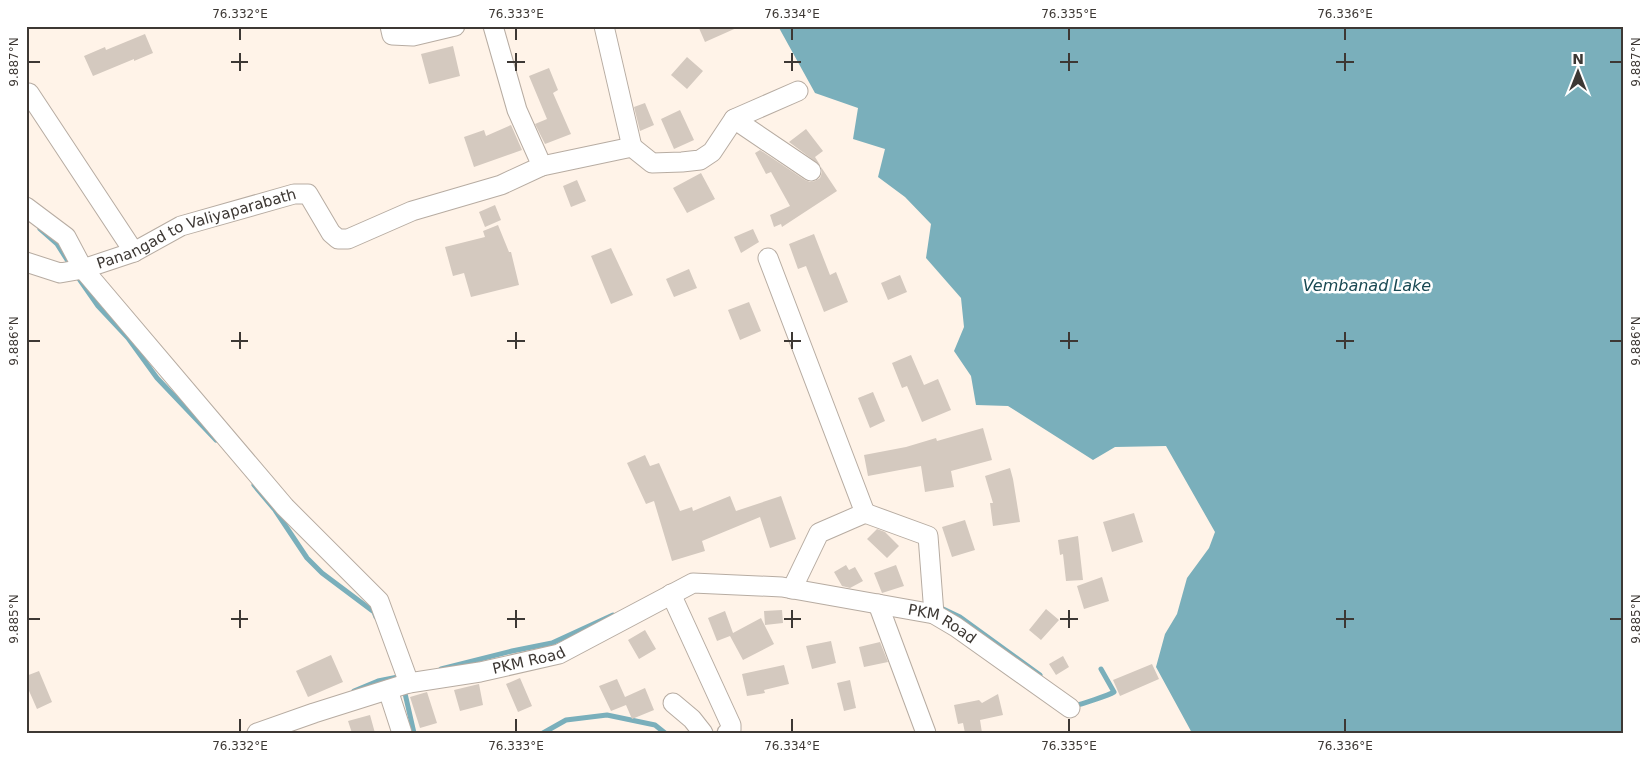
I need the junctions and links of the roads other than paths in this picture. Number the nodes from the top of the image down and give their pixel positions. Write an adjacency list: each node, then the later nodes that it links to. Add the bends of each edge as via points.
1 (390, 26): 2 (street, via 392,35 413,36)
2 (455, 26)
3 (493, 26): 9 (street, via 517,110)
4 (604, 26): 8 (street)
5 (798, 90): 7 (street)
6 (29, 93): 12 (street)
7 (734, 119): 8 (street, via 712,152 700,160 652,163); 10 (street)
8 (632, 147): 9 (street)
9 (542, 166): 12 (street, Panangad to Valiyaparabath, via 501,185 412,211 348,239 338,239 331,233 308,194 294,194 181,226)
10 (811, 171)
11 (26, 207): 15 (street, via 66,237)
12 (134, 252): 15 (street, Panangad to Valiyaparabath)
13 (768, 258): 16 (street)
14 (26, 262): 15 (street, Panangad to Valiyaparabath, via 60,272)
15 (83, 270): 21 (street, via 284,507 379,601)
16 (865, 513): 17 (street, via 819,533); 20 (street, via 928,536)
17 (792, 589): 18 (street, PKM Road, via 701,581); 19 (street, PKM Road)
18 (671, 594): 21 (street, PKM Road, via 559,654 480,672); 28 (street, via 731,725 731,730)
19 (878, 604): 20 (street, PKM Road); 29 (street)
20 (934, 614): 24 (street, PKM Road)
21 (409, 683): 22 (street, PKM Road)
22 (388, 690): 25 (street, PKM Road); 26 (street)
23 (672, 703): 27 (street)
24 (1070, 708)
25 (258, 733)
26 (402, 733)
27 (703, 733)
28 (726, 733)
29 (926, 733)

